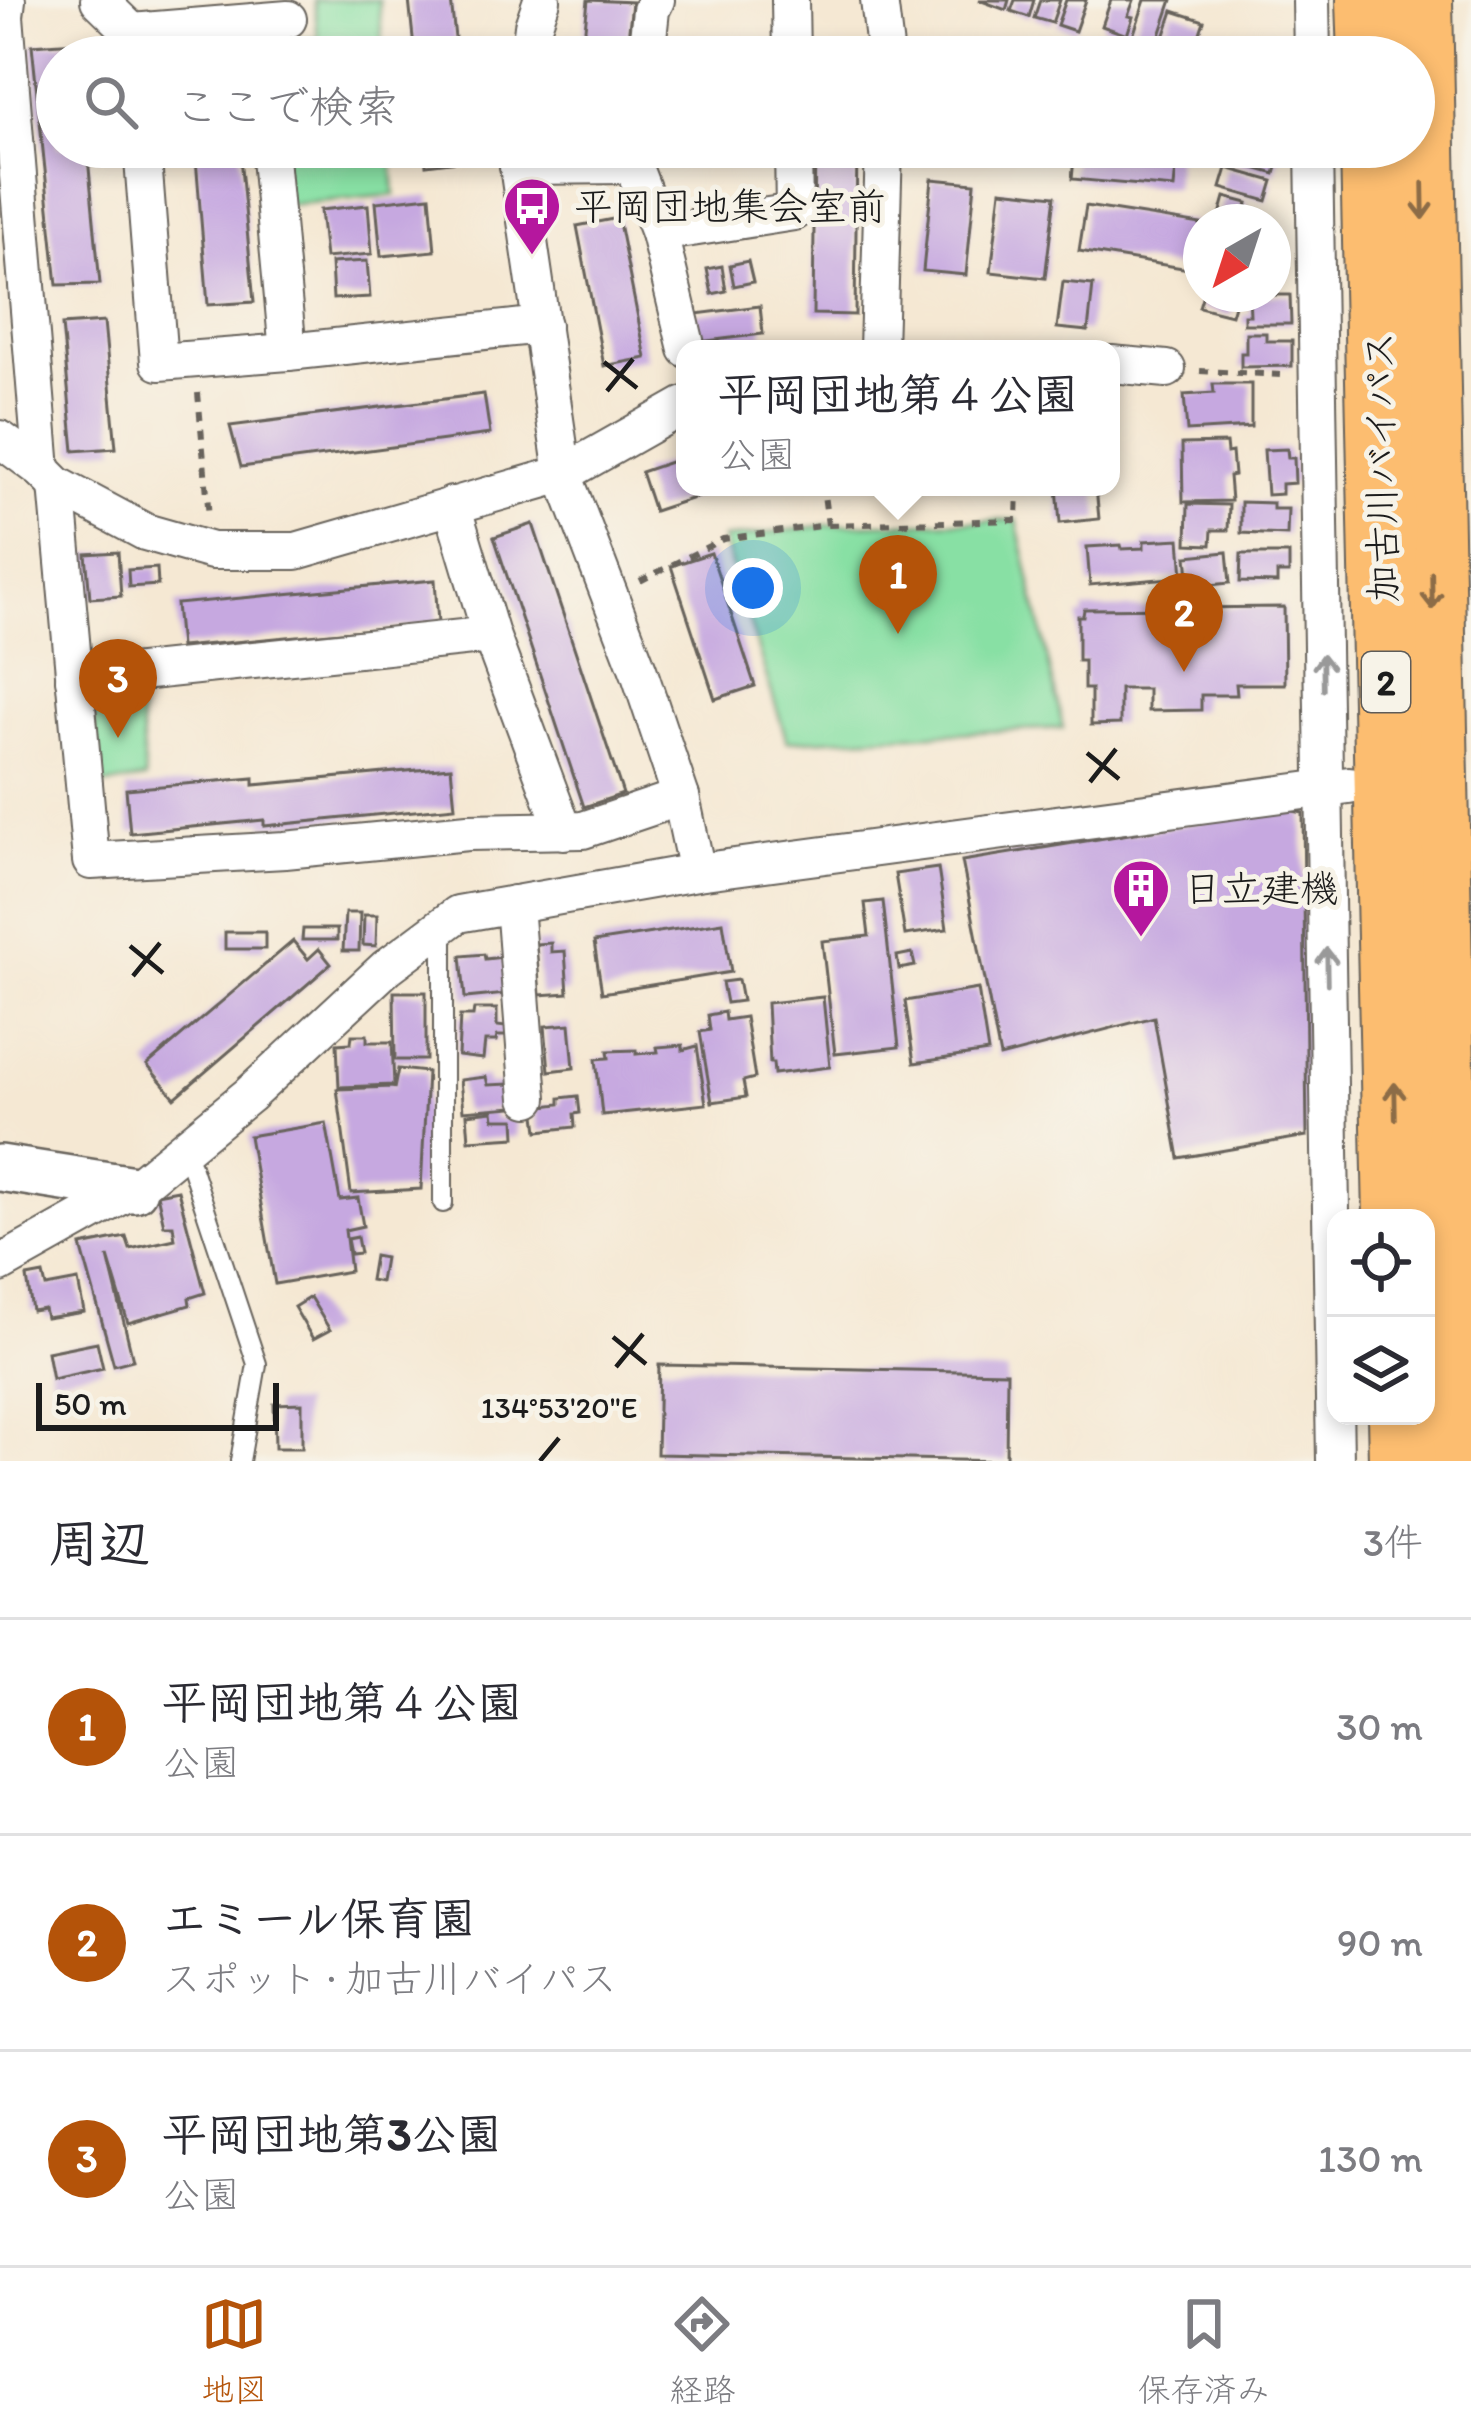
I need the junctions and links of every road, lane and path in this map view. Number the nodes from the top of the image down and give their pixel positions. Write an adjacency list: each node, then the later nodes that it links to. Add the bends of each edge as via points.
1 (7, 0): 41 (street)
2 (99, 0): 11 (street)
3 (542, 0): 13 (street)
4 (656, 0): 14 (street)
5 (790, 0): 15 (street)
6 (879, 0): 16 (street)
7 (1311, 0): 17 (street)
8 (1370, 0): 18 (highway)
9 (1419, 0): 19 (highway, 加古川バイパス / 2, one-way to 19)
10 (268, 32): 12 (street)
11 (128, 36)
12 (223, 36)
13 (531, 36)
14 (648, 36)
15 (791, 36)
16 (883, 36)
17 (1312, 36)
18 (1371, 36)
19 (1420, 36)
20 (144, 168): 34 (street, via 159,362)
21 (271, 168): 33 (street)
22 (521, 168): 30 (street)
23 (638, 168): 29 (street)
24 (793, 168): 29 (street, via 794,212)
25 (883, 168): 32 (street)
26 (1315, 168): 37 (street)
27 (1374, 168): 61 (highway, 加古川バイパス / 2, one-way to 27)
28 (1422, 168): 67 (highway, 加古川バイパス / 2, one-way to 67)
29 (659, 232): 31 (street)
30 (542, 325): 33 (street); 40 (street)
31 (685, 340)
32 (878, 340)
33 (288, 352): 34 (street)
34 (195, 359): 46 (path)
35 (1120, 365): 36 (street)
36 (1167, 369): 37 (path)
37 (1320, 377): 50 (street, one-way to 37)
38 (676, 410): 40 (street)
39 (0, 439): 41 (street)
40 (563, 475): 44 (street); 47 (street)
41 (49, 478): 46 (street, via 146,532); 49 (street)
42 (824, 496): 45 (path)
43 (1018, 496): 45 (path, via 1017,520)
44 (452, 505): 46 (street, via 296,551); 48 (street)
45 (828, 525): 47 (path, via 723,539)
46 (212, 550)
47 (610, 596): 51 (street)
48 (491, 635): 49 (street); 52 (street)
49 (74, 679): 52 (street, via 92,861)
50 (1337, 787): 53 (street); 65 (street, one-way to 50)
51 (681, 797): 52 (street); 53 (street)
52 (564, 831)
53 (697, 872): 54 (street)
54 (514, 904): 55 (street, via 458,914); 56 (street, via 508,1052)
55 (443, 926): 57 (street); 60 (lane)
56 (529, 1098)
57 (185, 1148): 59 (street); 64 (lane, via 257,1364)
58 (0, 1168): 59 (street)
59 (134, 1189): 62 (street)
60 (442, 1203)
61 (1397, 1209)
62 (0, 1264)
63 (1401, 1425): 66 (highway)
64 (240, 1461)
65 (1335, 1461)
66 (1402, 1461)
67 (1449, 1461)

